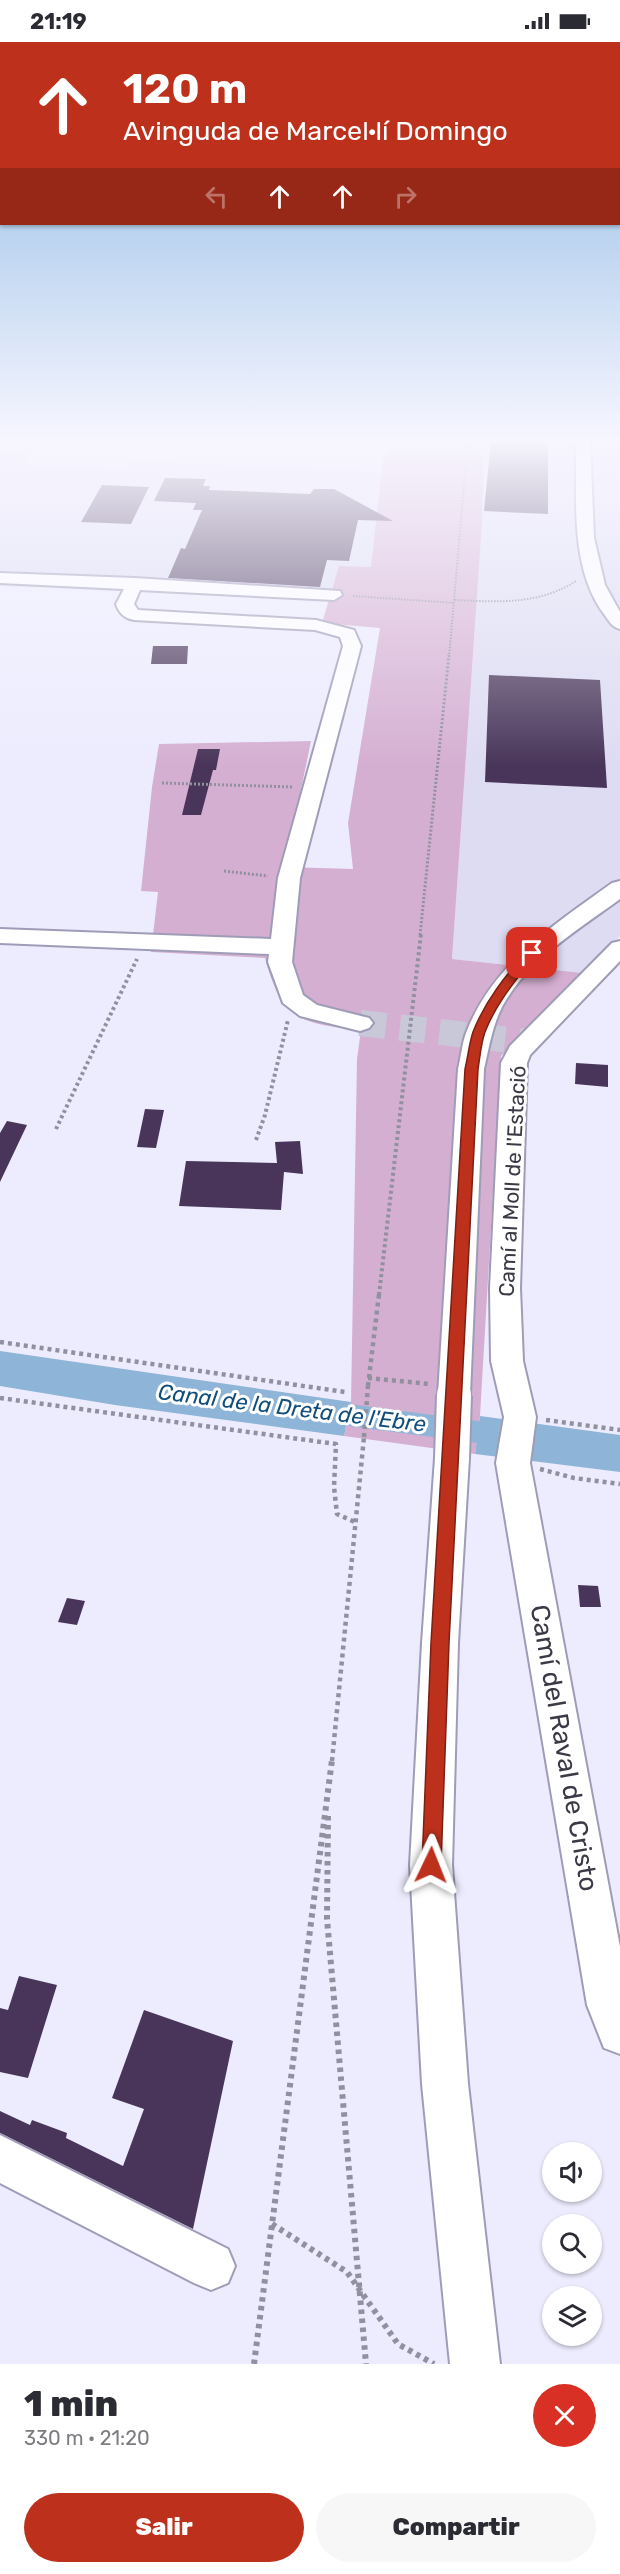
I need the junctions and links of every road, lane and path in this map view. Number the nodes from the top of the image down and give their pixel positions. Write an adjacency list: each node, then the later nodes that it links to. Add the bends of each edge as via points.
1 (459, 549): 7 (path)
2 (588, 549): 3 (street)
3 (591, 573): 7 (path, via 582,572 575,582 549,596); 8 (street, via 611,615)
4 (0, 578): 5 (street)
5 (135, 584): 6 (street); 10 (street, via 125,604 134,615 316,625 348,634 352,646)
6 (334, 595): 7 (path)
7 (455, 602): 23 (path)
8 (620, 624)
9 (162, 783): 10 (path)
10 (312, 787): 12 (street)
11 (224, 871): 12 (path)
12 (289, 878): 16 (street)
13 (620, 888): 24 (street, via 532,953 498,995 479,1033 471,1069)
14 (0, 936): 15 (street)
15 (145, 942): 16 (street); 20 (path)
16 (282, 947): 18 (street, via 280,962)
17 (620, 948): 27 (street, Camí al Moll de l'Estació, via 566,1001 519,1052 514,1063 506,1322 507,1361)
18 (292, 998): 19 (street, via 309,1011); 21 (path)
19 (360, 1023)
20 (56, 1129)
21 (256, 1140)
22 (0, 1342): 25 (path)
23 (368, 1378): 24 (path); 31 (path, bridge)
24 (455, 1390): 41 (street, bridge, via 431,1865 445,2084)
25 (345, 1392)
26 (0, 1398): 31 (path, via 336,1444 333,1487 337,1514)
27 (520, 1417): 28 (path); 29 (street, Camí del Raval de Cristo)
28 (620, 1430)
29 (513, 1462): 30 (path, via 574,1478); 33 (street, Camí del Raval de Cristo, via 609,2005)
30 (620, 1484)
31 (355, 1522): 32 (path)
32 (328, 1797): 35 (path); 37 (path, via 327,1919)
33 (620, 2032)
34 (0, 2158): 36 (street)
35 (272, 2224): 37 (path, via 347,2272); 38 (path)
36 (211, 2266)
37 (359, 2289): 39 (path); 40 (path, via 398,2344)
38 (254, 2364)
39 (366, 2364)
40 (434, 2364)
41 (475, 2364)

